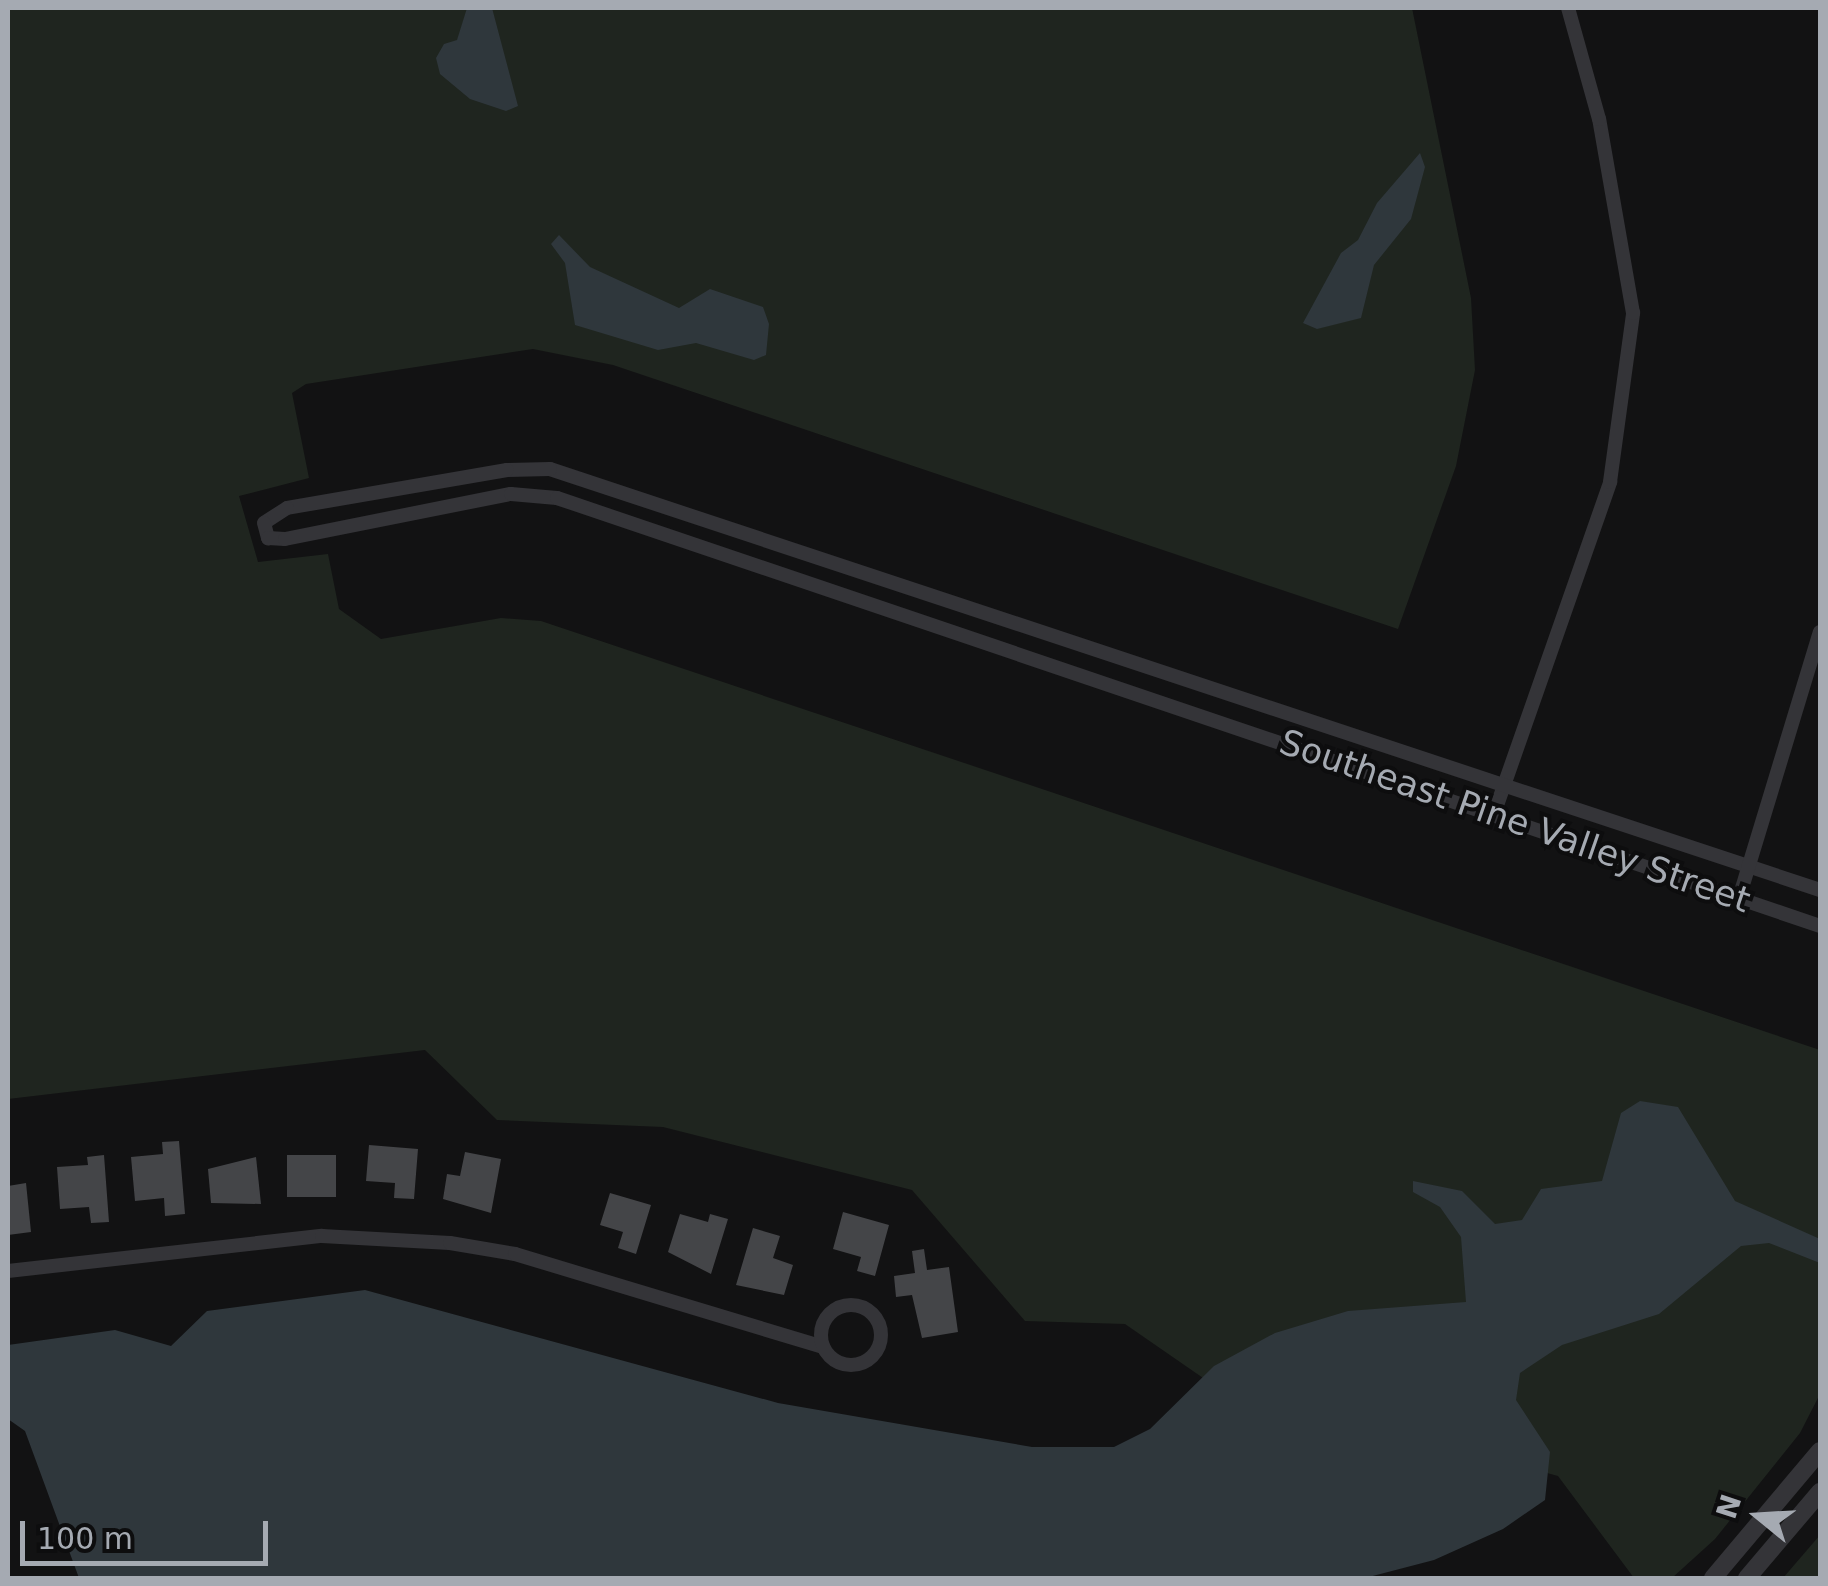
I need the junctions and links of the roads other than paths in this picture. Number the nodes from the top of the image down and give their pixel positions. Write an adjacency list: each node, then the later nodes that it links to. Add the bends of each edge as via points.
1 (1568, 8): 9 (street, via 1595,101 1633,314 1610,482)
2 (644, 500): 3 (street); 3 (street, Southeast Pine Valley Street, via 530,468 287,508 266,516 264,532 285,539 511,494 557,498); 4 (street, Southeast Pine Valley Street)
3 (642, 526): 5 (street, Southeast Pine Valley Street)
4 (936, 597): 5 (street); 7 (street, Southeast Pine Valley Street)
5 (929, 623): 8 (street, Southeast Pine Valley Street)
6 (1820, 632): 11 (street)
7 (1217, 690): 8 (street); 9 (street, Southeast Pine Valley Street)
8 (1208, 717): 10 (street, Southeast Pine Valley Street)
9 (1504, 786): 10 (street); 11 (street, Southeast Pine Valley Street)
10 (1494, 814): 13 (street, Southeast Pine Valley Street)
11 (1749, 866): 12 (street, Southeast Pine Valley Street); 13 (street)
12 (1820, 890)
13 (1739, 898): 14 (street, Southeast Pine Valley Street)
14 (1820, 926)
15 (8, 1272): 16 (street, via 322,1236 450,1243 515,1254)
16 (824, 1347): 16 (street, via 822,1327 833,1310 852,1304 876,1318 881,1337 865,1362 836,1361)
17 (1820, 1451): 19 (street)
18 (1820, 1492): 20 (street)
19 (1713, 1578)
20 (1748, 1578)

